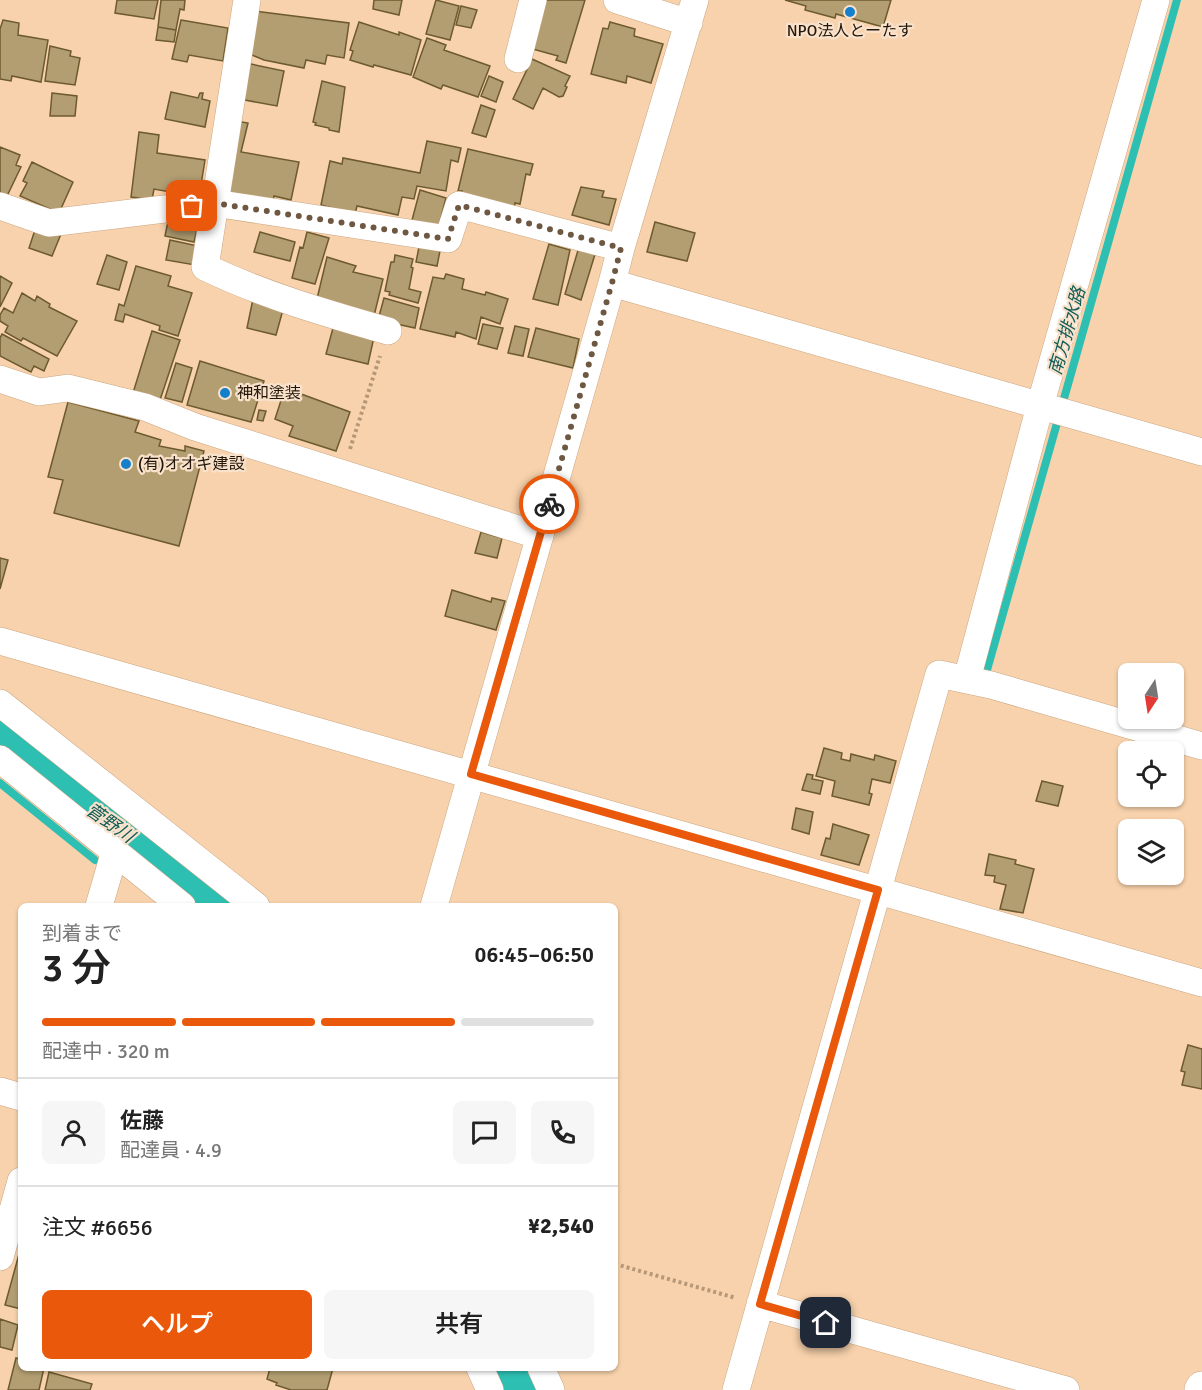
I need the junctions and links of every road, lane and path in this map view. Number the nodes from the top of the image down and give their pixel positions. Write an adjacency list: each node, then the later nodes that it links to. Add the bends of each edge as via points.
1 (247, 0): 7 (street)
2 (533, 0): 6 (street)
3 (616, 0): 5 (street)
4 (1156, 0): 13 (street)
5 (692, 11): 9 (street)
6 (518, 59)
7 (214, 203): 8 (street, via 49,223); 9 (street, via 448,239 459,205); 11 (street, via 205,267 304,307)
8 (0, 206)
9 (621, 248): 10 (street)
10 (612, 283): 13 (street); 16 (street)
11 (388, 331): 15 (path)
12 (0, 379): 15 (street, via 39,392 68,388 146,407 195,427)
13 (1042, 407): 14 (street); 18 (street)
14 (1202, 452)
15 (343, 472): 16 (street)
16 (540, 536): 22 (street)
17 (0, 641): 22 (street)
18 (967, 679): 20 (street); 24 (street, via 939,674)
19 (0, 703): 27 (street)
20 (1202, 746)
21 (0, 759): 23 (street)
22 (471, 774): 24 (street); 28 (street)
23 (115, 851): 25 (street); 26 (street)
24 (878, 890): 29 (street); 35 (street)
25 (100, 903)
26 (178, 903)
27 (252, 903)
28 (435, 903)
29 (1202, 983)
30 (0, 1091): 31 (street)
31 (18, 1096)
32 (18, 1192): 33 (street)
33 (0, 1257)
34 (618, 1265): 35 (path)
35 (760, 1304): 40 (street); 41 (street)
36 (481, 1371): 38 (street)
37 (542, 1371): 39 (street)
38 (489, 1390)
39 (551, 1390)
40 (736, 1390)
41 (1066, 1390)

